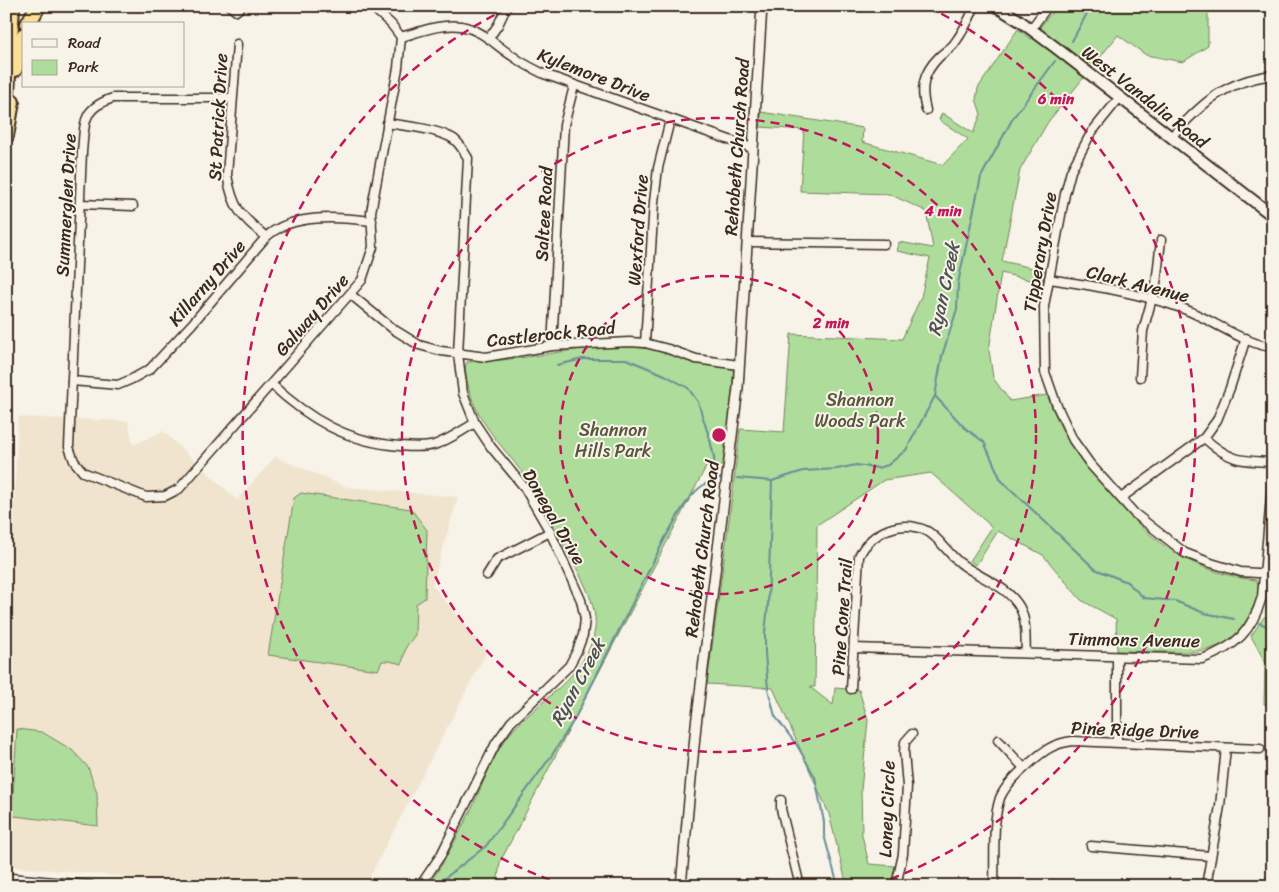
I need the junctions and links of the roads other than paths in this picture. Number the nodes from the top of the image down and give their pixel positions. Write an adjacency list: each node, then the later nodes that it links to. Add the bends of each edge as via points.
1 (12, 6): 22 (highway)
2 (38, 6): 11 (highway)
3 (230, 6): 4 (street, via 236,11)
4 (242, 6)
5 (370, 6): 13 (street)
6 (507, 6): 14 (street)
7 (762, 6): 27 (street, Rehobeth Church Road)
8 (976, 6): 21 (street, via 967,26 931,66 922,84)
9 (996, 6): 12 (main road, West Vandalia Road)
10 (1048, 6): 12 (street)
11 (29, 22)
12 (1031, 29): 19 (main road, West Vandalia Road)
13 (401, 37): 14 (street, Kylemore Drive, via 460,26); 24 (street, Galway Drive)
14 (489, 38): 18 (street, Kylemore Drive, via 544,74)
15 (22, 40): 25 (highway, via 16,60)
16 (237, 44): 20 (street, St Patrick Drive)
17 (1273, 75): 26 (street, via 1242,81 1214,95 1196,109)
18 (574, 86): 23 (street, Kylemore Drive); 41 (street, Saltee Road, via 564,125)
19 (1120, 97): 26 (main road, West Vandalia Road); 36 (street, Tipperary Drive, via 1091,133 1071,171)
20 (232, 98): 28 (street, Summerglen Drive, via 113,98 99,103 89,111 84,130); 32 (street, St Patrick Drive, via 227,176 230,195 243,218)
21 (926, 110)
22 (6, 111)
23 (670, 120): 27 (street, Kylemore Drive); 40 (street, Wexford Drive, via 658,168 654,202)
24 (387, 123): 31 (street, Galway Drive); 43 (street, Donegal Drive, via 451,137 468,158)
25 (6, 136)
26 (1171, 137): 30 (main road, West Vandalia Road)
27 (752, 148): 34 (street, Rehobeth Church Road)
28 (80, 204): 29 (street); 46 (street, Summerglen Drive)
29 (133, 206)
30 (1273, 216)
31 (372, 221): 32 (street, Killarny Drive, via 327,218 292,222); 37 (street, Galway Drive, via 371,256 362,280)
32 (266, 237): 46 (street, Killarny Drive, via 150,369 118,384)
33 (1162, 240): 38 (street)
34 (747, 242): 35 (street); 44 (street, Rehobeth Church Road)
35 (884, 244)
36 (1049, 279): 38 (street, Clark Avenue); 53 (street, Tipperary Drive, via 1044,306 1045,372 1073,440)
37 (350, 294): 43 (street, Castlerock Road, via 393,329 419,345); 47 (street, Galway Drive)
38 (1152, 299): 39 (street, Clark Avenue, via 1185,309); 45 (street, via 1143,331)
39 (1246, 338): 42 (street, Clark Avenue); 49 (street, via 1218,420)
40 (645, 343): 41 (street, Castlerock Road); 44 (street, Castlerock Road, via 696,359)
41 (552, 346): 43 (street, Castlerock Road, via 486,357)
42 (1273, 347)
43 (458, 354): 48 (street, Donegal Drive, via 463,393)
44 (739, 365): 73 (street, Rehobeth Church Road, via 696,725)
45 (1140, 377)
46 (72, 381): 50 (street, Summerglen Drive)
47 (271, 384): 48 (street, via 320,422 347,435 384,445 415,448 432,445); 50 (street, Galway Drive, via 179,489 165,496 146,497 83,472)
48 (475, 423): 54 (street, Donegal Drive, via 524,487)
49 (1204, 438): 51 (street, via 1230,458); 53 (street)
50 (69, 447)
51 (1273, 462)
52 (1273, 475): 55 (street, Timmons Avenue)
53 (1120, 498): 55 (street, Tipperary Drive, via 1185,553 1241,572)
54 (550, 532): 56 (street, via 496,559); 72 (street, Donegal Drive, via 581,600 585,619 583,635 569,666 511,722 496,743 441,855)
55 (1269, 574): 59 (street, Timmons Avenue, via 1257,613 1249,627 1239,640 1220,652 1202,659)
56 (487, 575)
57 (854, 648): 58 (street, Timmons Avenue); 58 (street, Pine Cone Trail, via 859,556 865,544 877,534 900,526 914,526 928,531 961,564 999,585 1010,596 1020,608 1025,623); 60 (street, Pine Cone Trail)
58 (1026, 653): 59 (street, Timmons Avenue)
59 (1118, 657): 63 (street)
60 (851, 688)
61 (912, 734): 75 (street, Loney Circle, via 905,742 904,848)
62 (998, 740): 66 (street)
63 (1117, 742): 64 (street, Pine Ridge Drive); 66 (street, Pine Ridge Drive, via 1061,742)
64 (1226, 748): 65 (street, Pine Ridge Drive); 69 (street, via 1220,806)
65 (1260, 749)
66 (1024, 768): 76 (street, Pine Ridge Drive, via 1000,798 996,816)
67 (781, 800): 74 (street)
68 (1091, 846): 69 (street)
69 (1210, 856): 77 (street)
70 (6, 878): 71 (street)
71 (91, 886)
72 (420, 886)
73 (681, 886)
74 (800, 886)
75 (896, 886)
76 (994, 886)
77 (1206, 886)

